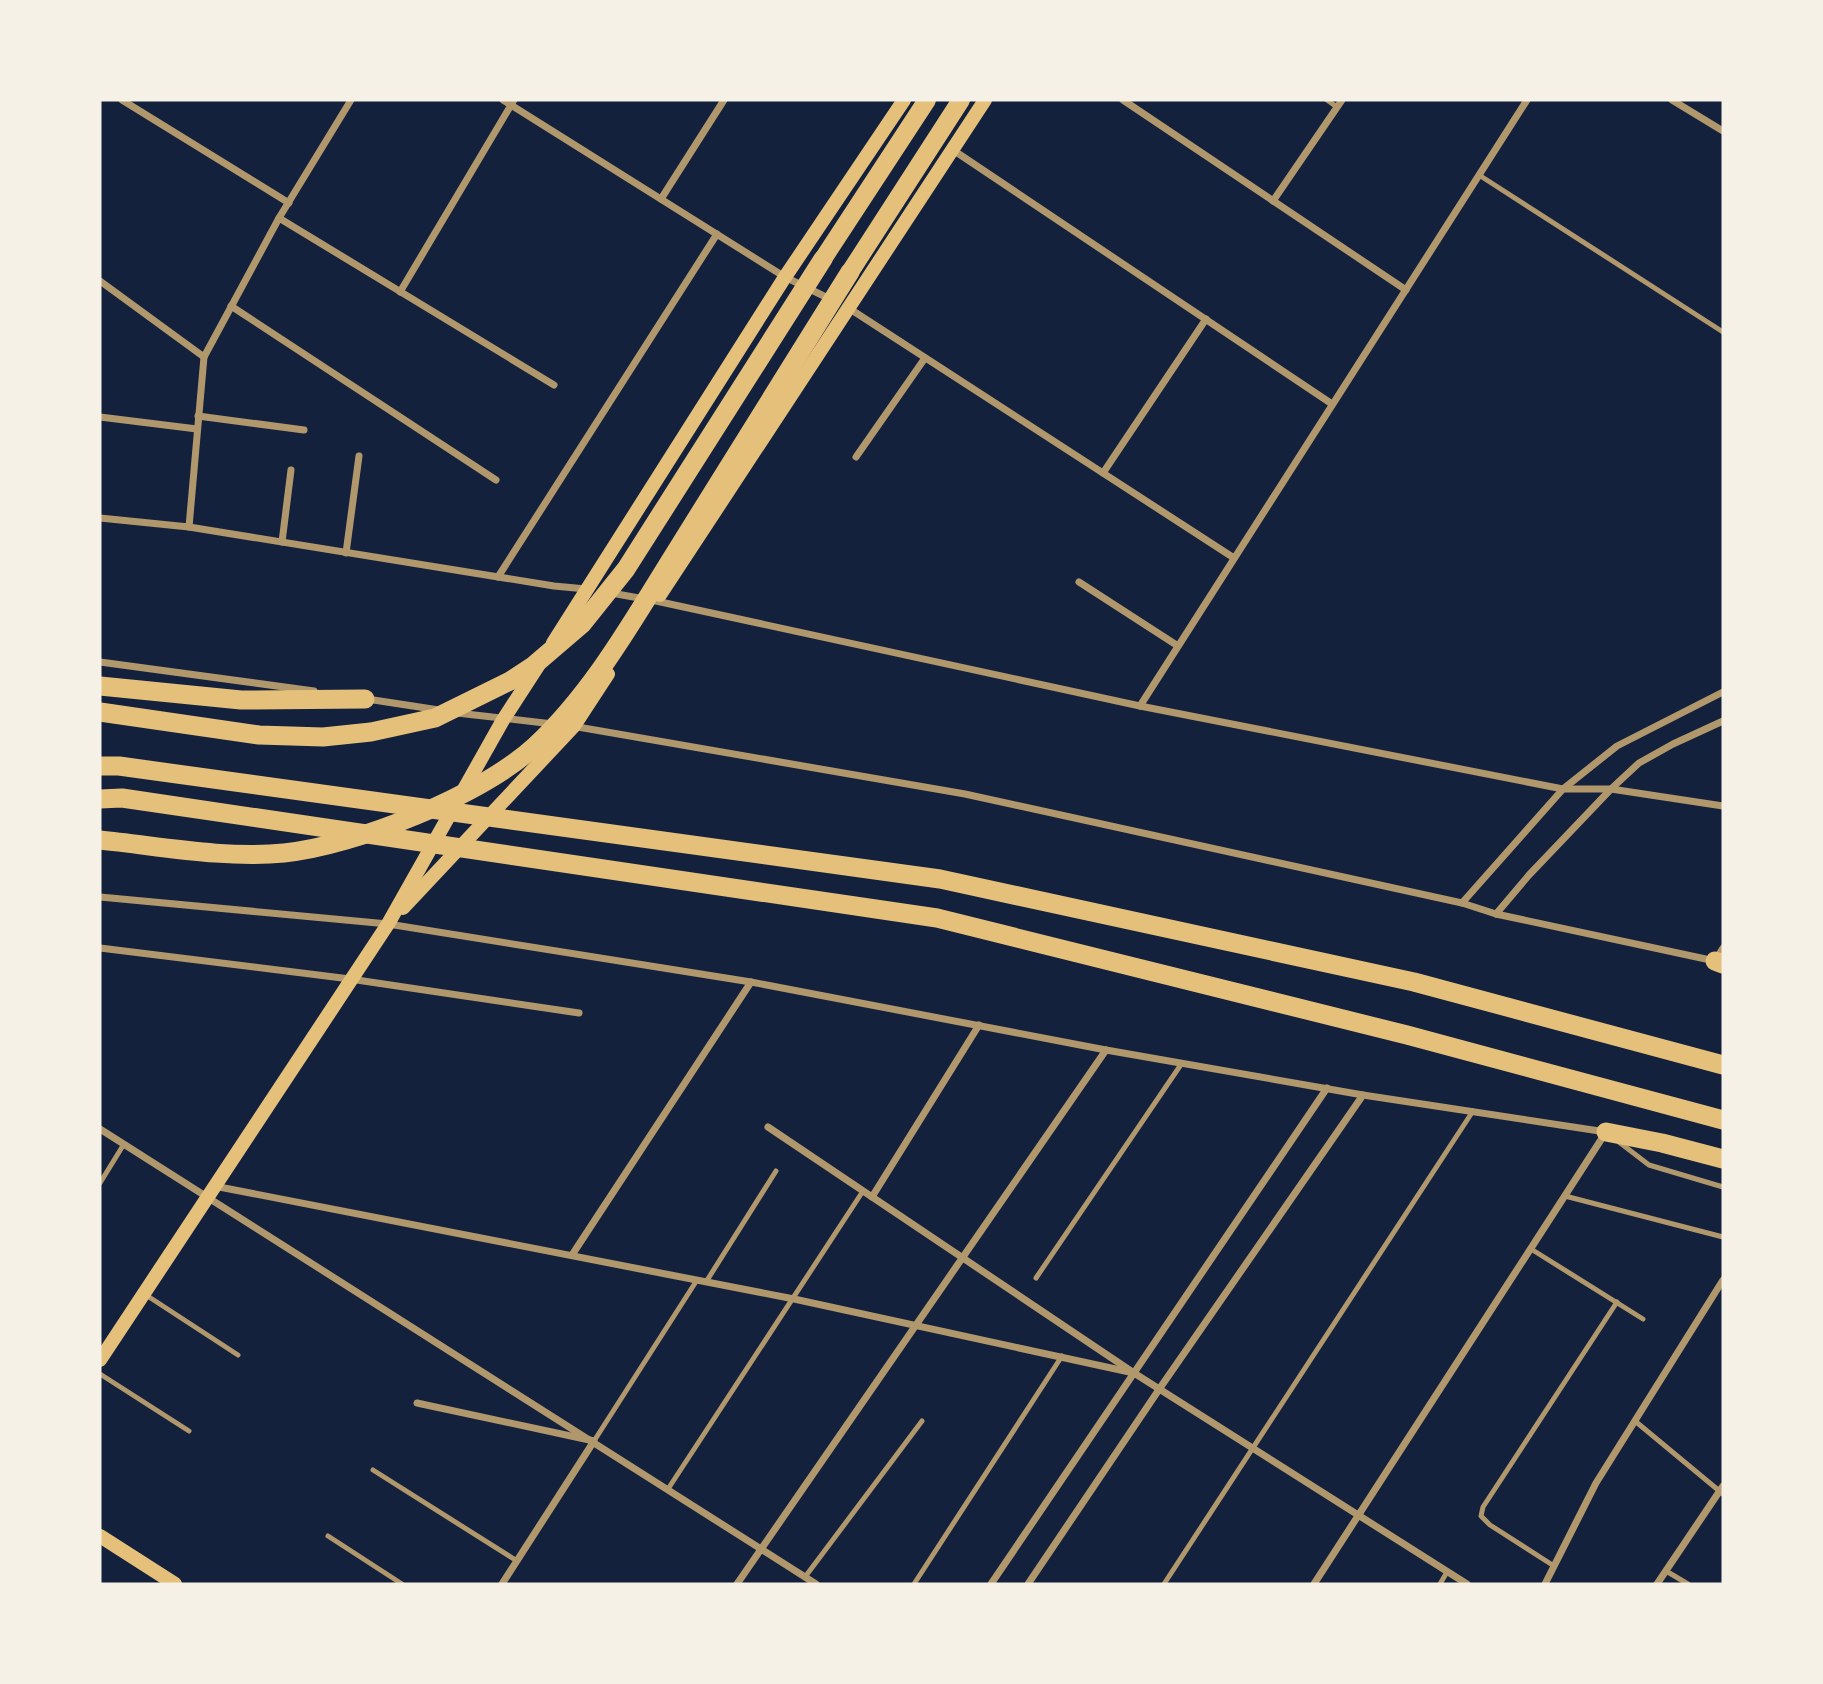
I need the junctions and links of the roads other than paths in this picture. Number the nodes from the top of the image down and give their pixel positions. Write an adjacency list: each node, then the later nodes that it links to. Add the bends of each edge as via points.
1 (122, 100): 20 (street)
2 (351, 100): 20 (street)
3 (503, 100): 13 (street)
4 (724, 100): 18 (street)
5 (904, 100): 25 (main road)
6 (927, 100): 23 (highway)
7 (961, 100): 24 (highway)
8 (985, 100): 16 (main road)
9 (1123, 100): 19 (street)
10 (1326, 100): 14 (lane)
11 (1527, 100): 17 (street)
12 (1672, 100): 15 (street)
13 (513, 102): 18 (street); 28 (street)
14 (1340, 103): 19 (street)
15 (1723, 131)
16 (953, 150): 30 (main road); 31 (street)
17 (1479, 175): 27 (street); 32 (lane)
18 (661, 199): 22 (street)
19 (1273, 201): 27 (street)
20 (289, 203): 21 (street)
21 (279, 219): 28 (street); 29 (street)
22 (717, 234): 25 (street); 51 (street)
23 (823, 259): 61 (highway, via 612,587 575,631 510,681 435,718 323,737 259,735)
24 (850, 272): 70 (highway, via 633,620 583,694 534,747 453,799 315,848 248,855)
25 (785, 277): 30 (street); 53 (main road)
26 (100, 281): 33 (street)
27 (1406, 290): 36 (street)
28 (400, 292): 35 (street)
29 (231, 306): 33 (street); 45 (street)
30 (849, 308): 34 (street); 54 (main road)
31 (1206, 319): 36 (street); 44 (street)
32 (1723, 332)
33 (204, 357): 37 (street)
34 (925, 358): 42 (street); 44 (street)
35 (554, 385)
36 (1332, 404): 50 (street)
37 (198, 416): 39 (street); 40 (street)
38 (100, 417): 39 (street)
39 (197, 429): 47 (street)
40 (303, 430)
41 (359, 456): 49 (street)
42 (856, 457)
43 (291, 470): 48 (street)
44 (1102, 472): 50 (street)
45 (496, 480)
46 (100, 518): 47 (street)
47 (188, 527): 48 (street)
48 (282, 542): 49 (street)
49 (346, 553): 51 (street)
50 (1234, 558): 55 (street)
51 (498, 577): 53 (street)
52 (1079, 582): 55 (street)
53 (587, 589): 54 (street); 62 (main road)
54 (656, 601): 60 (street); 64 (main road)
55 (1178, 646): 60 (street)
56 (100, 662): 59 (street)
57 (100, 686): 59 (highway, via 241,700)
58 (1723, 692): 66 (street, via 1617,746)
59 (365, 699): 62 (street)
60 (1140, 706): 66 (street)
61 (100, 712)
62 (503, 720): 64 (street); 74 (main road)
63 (1723, 721): 67 (street, via 1639,764)
64 (574, 726): 72 (street, via 965,794); 74 (main road)
65 (100, 766): 83 (highway, via 940,879 1414,982)
66 (1563, 789): 67 (street); 72 (street)
67 (1611, 789): 69 (street); 73 (street)
68 (100, 799): 87 (highway, via 122,798 937,918 1407,1035)
69 (1723, 806)
70 (100, 840)
71 (100, 897): 74 (street)
72 (1462, 903): 73 (street)
73 (1496, 914): 76 (street)
74 (388, 925): 77 (main road); 78 (street)
75 (100, 948): 77 (street)
76 (1721, 959)
77 (350, 979): 79 (street); 97 (main road)
78 (751, 982): 80 (street); 102 (street)
79 (579, 1013)
80 (979, 1025): 81 (street); 99 (street)
81 (1106, 1050): 82 (street); 103 (street)
82 (1182, 1062): 84 (street); 104 (lane)
83 (1723, 1065)
84 (1327, 1088): 85 (street); 116 (street)
85 (1363, 1094): 86 (street); 118 (street)
86 (1473, 1111): 90 (street); 124 (lane)
87 (1723, 1120)
88 (768, 1126): 96 (street)
89 (100, 1129): 91 (street)
90 (1606, 1132): 92 (highway); 95 (lane, via 1650,1165); 98 (street)
91 (124, 1144): 94 (lane); 97 (street)
92 (1723, 1160)
93 (776, 1171): 107 (lane)
94 (100, 1183)
95 (1723, 1187)
96 (863, 1191): 99 (street); 109 (lane)
97 (210, 1192): 102 (street); 108 (main road); 123 (street)
98 (1565, 1196): 100 (lane); 101 (street)
99 (872, 1197): 103 (street)
100 (1723, 1237)
101 (1531, 1249): 110 (lane); 128 (street)
102 (572, 1255): 105 (street)
103 (962, 1258): 112 (street); 116 (street)
104 (1036, 1278)
105 (697, 1280): 107 (street); 123 (lane)
106 (1723, 1280): 121 (street)
107 (706, 1282): 109 (street)
108 (144, 1293): 113 (lane); 115 (main road)
109 (794, 1299): 112 (street); 126 (lane)
110 (1617, 1302): 111 (lane); 133 (lane, via 1483,1507 1481,1516 1490,1525)
111 (1643, 1319)
112 (916, 1324): 114 (street); 131 (street)
113 (238, 1355)
114 (1062, 1356): 116 (street); 142 (lane)
115 (100, 1360)
116 (1134, 1373): 118 (street); 143 (street)
117 (100, 1374): 122 (lane)
118 (1160, 1388): 124 (street); 144 (street)
119 (417, 1403): 123 (street)
120 (922, 1421): 136 (lane)
121 (1635, 1421): 127 (lane); 133 (street, via 1596,1483)
122 (189, 1431)
123 (594, 1441): 126 (street); 132 (street)
124 (1252, 1447): 128 (street); 145 (lane)
125 (373, 1470): 132 (lane)
126 (668, 1489): 131 (street)
127 (1722, 1491): 134 (street)
128 (1359, 1515): 135 (street); 146 (street)
129 (100, 1536): 137 (main road)
130 (328, 1536): 138 (lane)
131 (761, 1550): 136 (street); 140 (street)
132 (517, 1561): 139 (street)
133 (1554, 1566): 149 (street)
134 (1666, 1571): 150 (street); 151 (lane)
135 (1447, 1572): 147 (lane); 148 (street)
136 (805, 1577): 141 (street)
137 (174, 1584)
138 (402, 1584)
139 (503, 1584)
140 (737, 1584)
141 (816, 1584)
142 (914, 1584)
143 (991, 1584)
144 (1028, 1584)
145 (1164, 1584)
146 (1314, 1584)
147 (1440, 1584)
148 (1467, 1584)
149 (1545, 1584)
150 (1657, 1584)
151 (1688, 1584)

